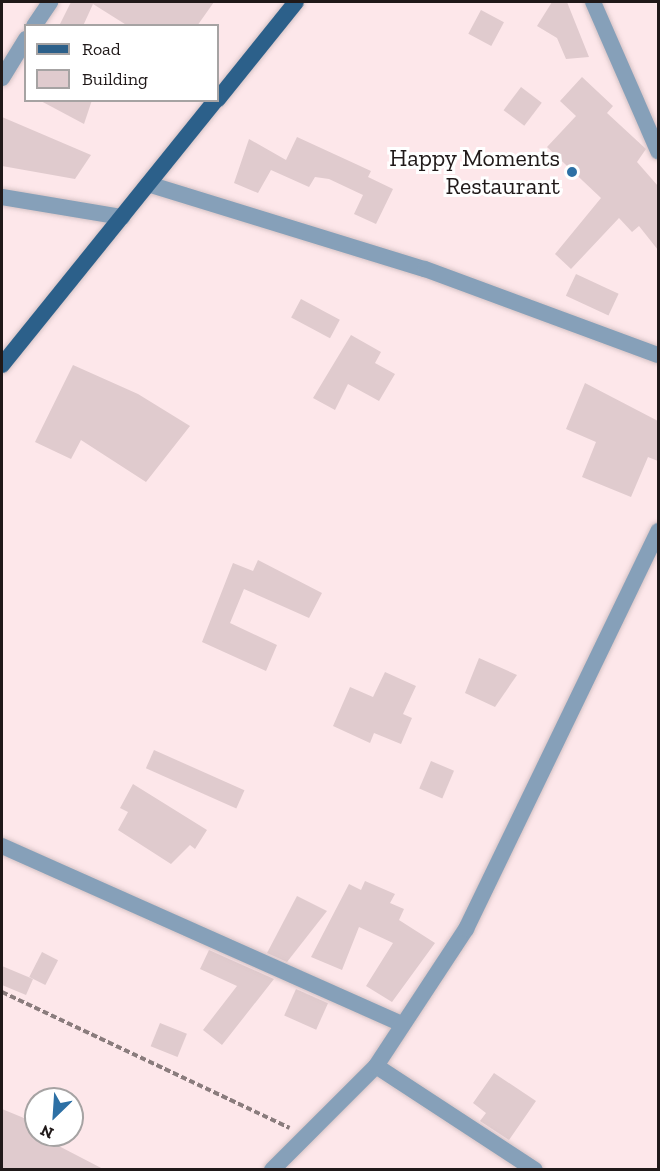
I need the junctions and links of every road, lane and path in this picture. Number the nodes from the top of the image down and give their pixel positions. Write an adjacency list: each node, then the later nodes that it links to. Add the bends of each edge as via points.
1 (50, 2): 4 (street)
2 (296, 2): 7 (main road)
3 (593, 2): 9 (street)
4 (35, 24)
5 (24, 42): 6 (street)
6 (2, 78)
7 (219, 98)
8 (215, 102): 10 (main road)
9 (658, 151)
10 (148, 184): 12 (main road); 13 (street, via 425,269)
11 (2, 197): 12 (street)
12 (122, 217): 14 (main road)
13 (658, 355)
14 (2, 365)
15 (658, 531): 18 (street, via 466,929)
16 (2, 846): 18 (street)
17 (2, 992): 20 (path)
18 (401, 1024): 19 (street)
19 (376, 1066): 20 (street); 22 (street)
20 (307, 1136): 21 (street)
21 (272, 1170)
22 (535, 1170)

